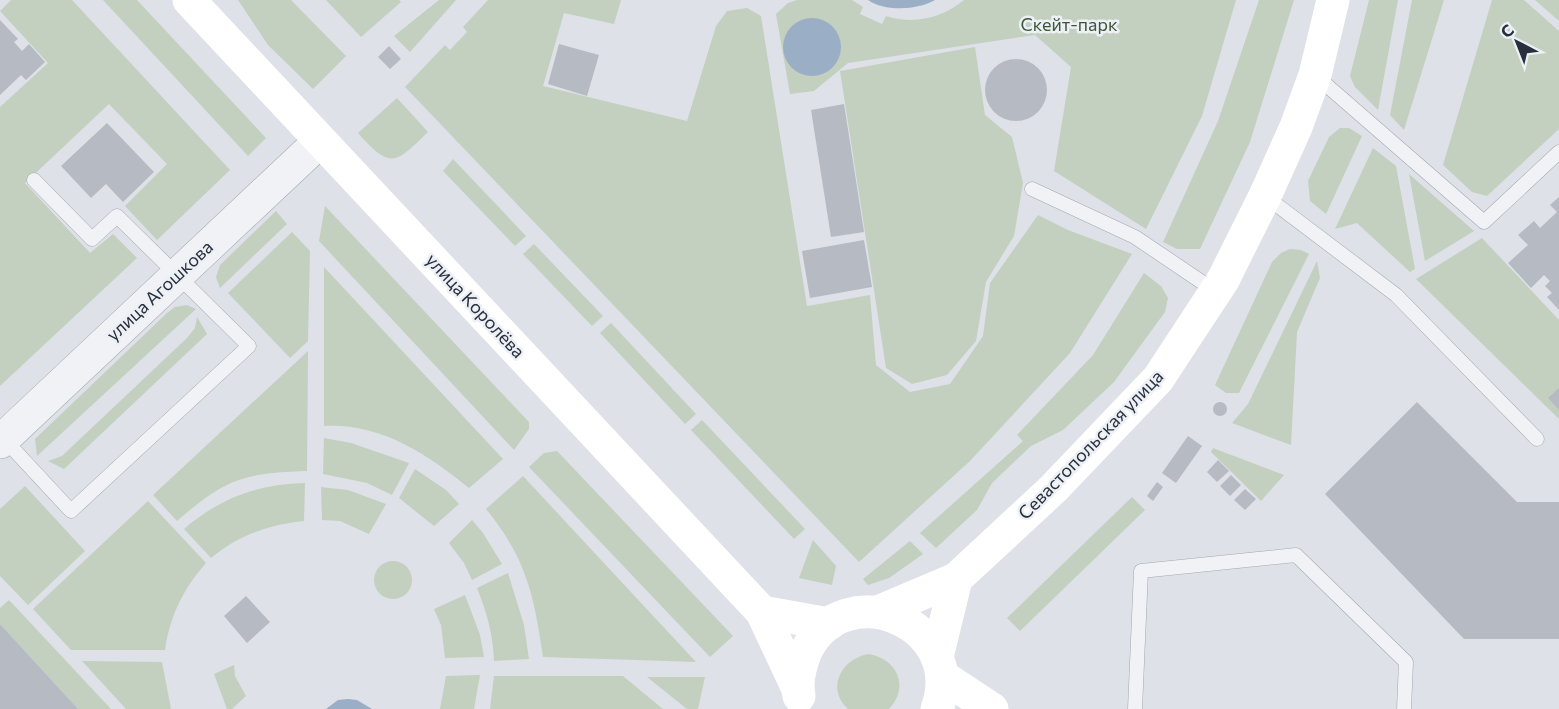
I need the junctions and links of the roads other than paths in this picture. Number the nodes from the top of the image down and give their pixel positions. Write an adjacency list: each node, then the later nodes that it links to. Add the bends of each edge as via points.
1 (189, 0): 4 (main road, улица Королёва)
2 (1333, 0): 3 (main road, Севастопольская улица)
3 (1315, 75): 5 (lane, via 1484,222); 8 (main road, Севастопольская улица, via 1296,128)
4 (320, 141): 9 (street, улица Агошкова); 14 (main road, улица Королёва)
5 (1559, 152)
6 (34, 180): 9 (lane, via 92,239 117,216)
7 (1032, 189): 10 (lane, via 1135,237)
8 (1264, 196): 10 (main road, Севастопольская улица); 11 (lane, via 1396,295)
9 (178, 275): 12 (street, улица Агошкова); 12 (lane, via 249,346 71,511)
10 (1215, 291): 13 (main road, Севастопольская улица, via 1158,379 1053,489)
11 (1537, 439)
12 (2, 441)
13 (956, 579): 15 (main road, Севастопольская улица); 17 (main road)
14 (762, 612): 16 (main road); 18 (main road, улица Королёва)
15 (878, 612): 16 (main road, via 844,616); 17 (main road, via 914,626 928,640)
16 (829, 624): 18 (main road, via 811,642 800,664)
17 (940, 666): 19 (main road, via 941,699); 20 (main road)
18 (800, 699)
19 (937, 709)
20 (992, 709)
21 (1135, 709): 22 (lane, via 1141,571 1296,555 1406,662)
22 (1404, 709)

